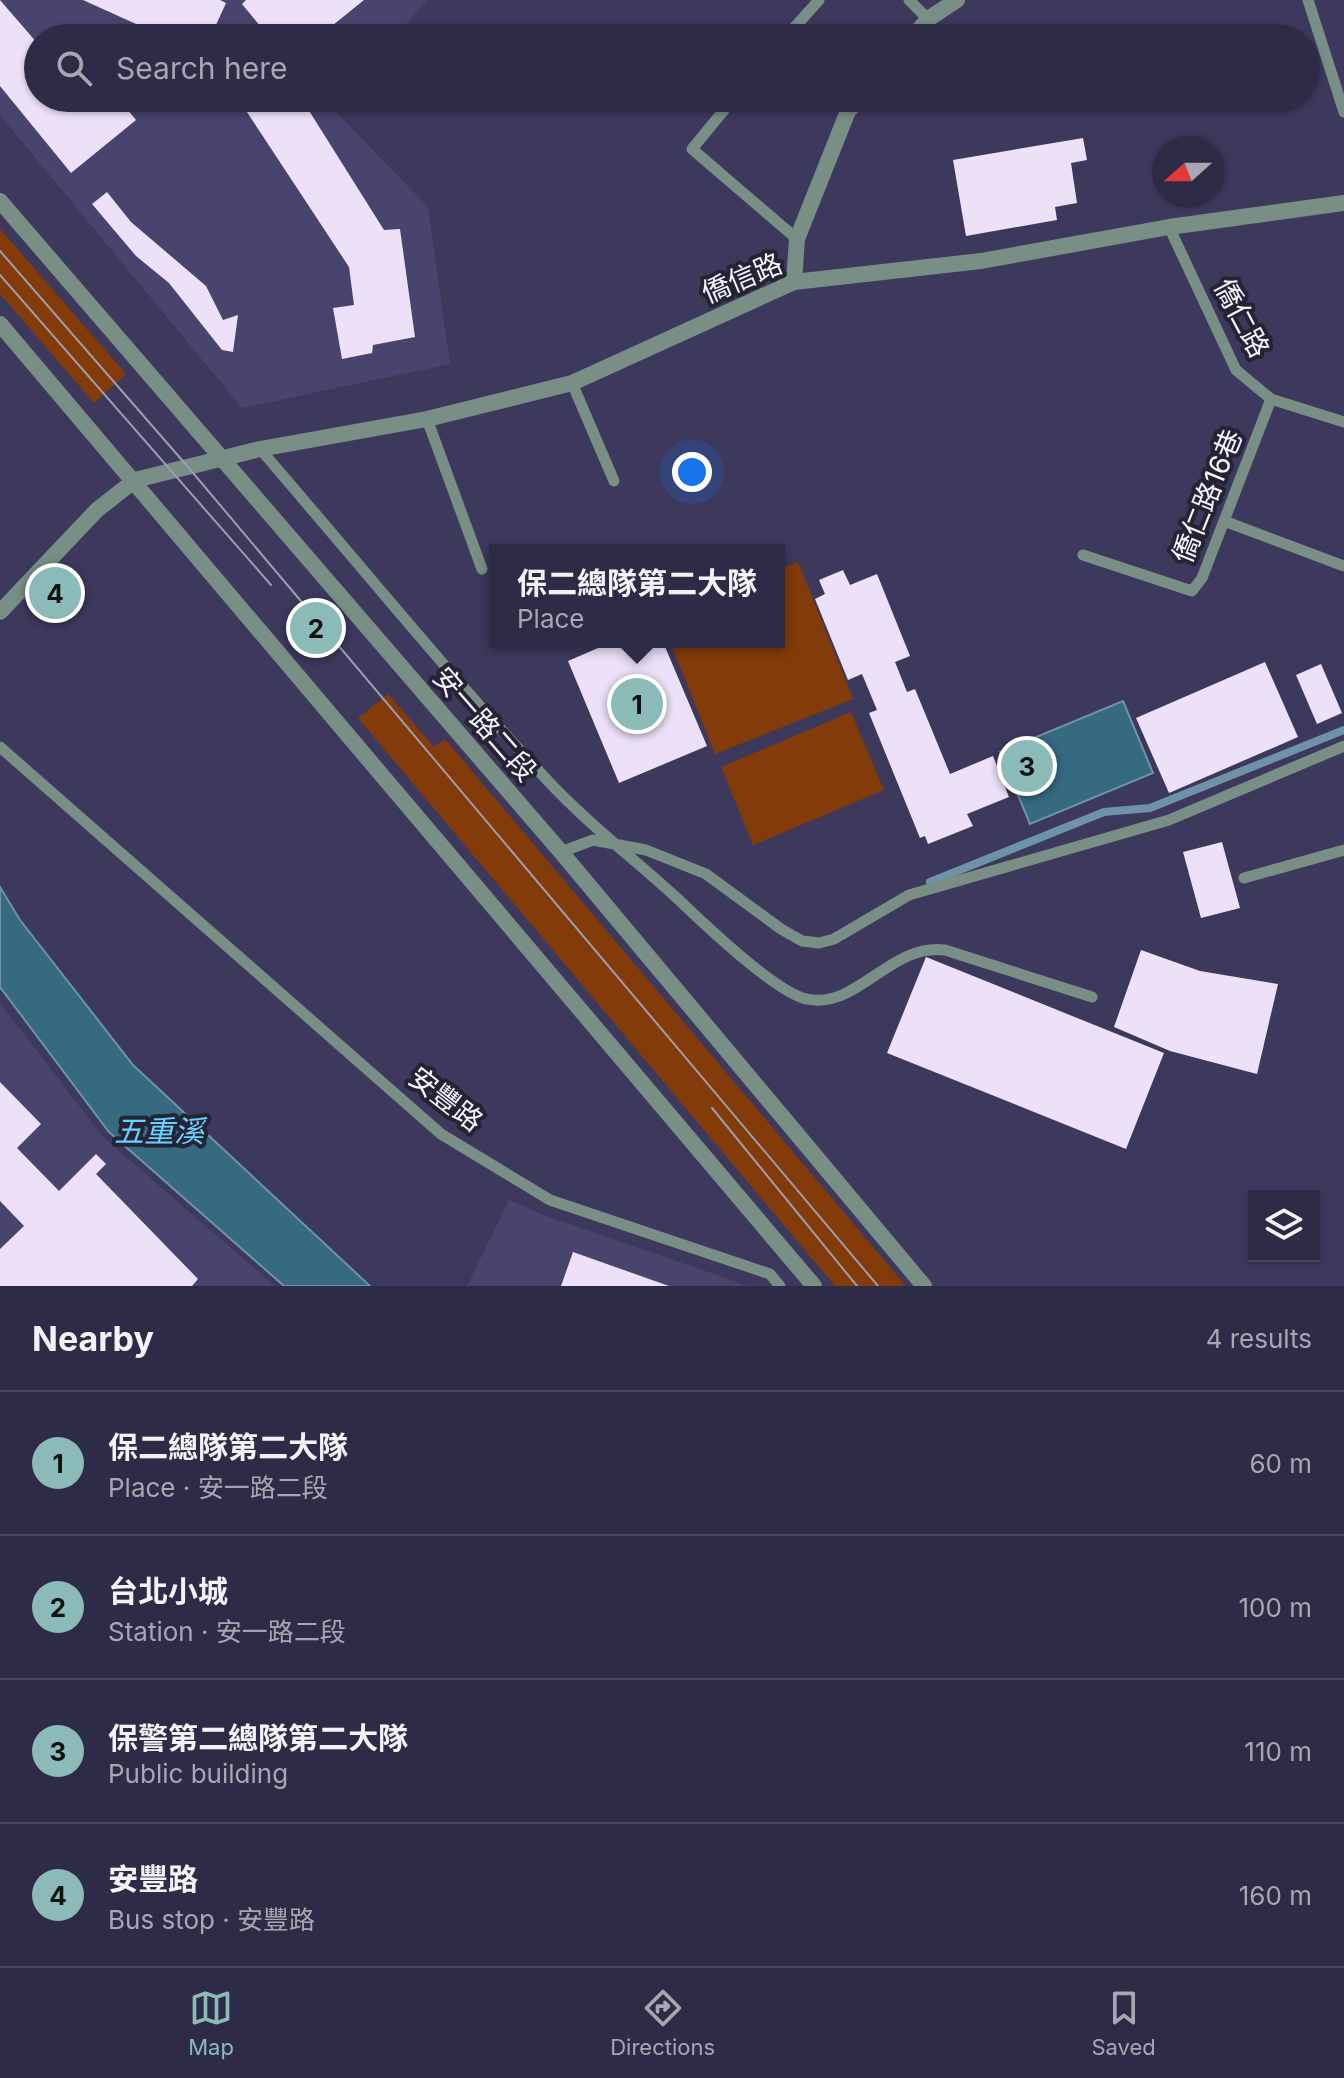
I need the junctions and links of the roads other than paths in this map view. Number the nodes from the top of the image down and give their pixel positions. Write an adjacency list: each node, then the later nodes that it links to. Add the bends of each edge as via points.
1 (819, 0): 6 (lane)
2 (909, 0): 5 (lane)
3 (957, 0): 5 (street)
4 (1308, 0): 8 (lane)
5 (928, 19): 7 (street)
6 (798, 24)
7 (924, 24)
8 (1317, 24)
9 (1320, 35): 12 (lane)
10 (722, 112): 16 (lane, via 692,149)
11 (848, 112): 16 (street)
12 (1344, 112)
13 (0, 201): 24 (street, 安一路二段)
14 (1344, 203): 15 (street, 僑信路)
15 (1169, 227): 17 (street, 僑信路, via 981,261); 20 (lane, 僑仁路, via 1236,370)
16 (797, 239): 17 (street)
17 (794, 282): 19 (street, 僑信路)
18 (0, 324): 25 (street)
19 (572, 383): 21 (street, 僑信路); 26 (lane)
20 (1271, 399): 22 (lane, 僑仁路); 27 (lane, 僑仁路16巷)
21 (427, 419): 23 (street, 僑信路); 30 (lane)
22 (1344, 422)
23 (260, 449): 24 (street, 僑信路); 34 (lane, via 550,783)
24 (224, 458): 25 (street, 僑信路); 36 (street, 安一路二段)
25 (135, 480): 31 (street, via 97,510); 40 (street)
26 (614, 481)
27 (1224, 521): 28 (lane, 僑仁路16巷, via 1192,591); 29 (lane)
28 (1083, 555)
29 (1344, 566)
30 (482, 569)
31 (0, 612)
32 (1344, 746): 34 (lane, via 1169,820 909,895 819,943 802,941 781,929 706,874)
33 (0, 747): 39 (lane, 安豐路, via 441,1134 550,1200 770,1274)
34 (611, 842): 36 (lane, via 582,841); 38 (lane, via 712,931 802,998 832,999 899,958 928,948)
35 (1344, 850): 37 (lane)
36 (561, 852): 41 (street, 安一路二段)
37 (1244, 878)
38 (1092, 997)
39 (780, 1286)
40 (814, 1286)
41 (924, 1286)

